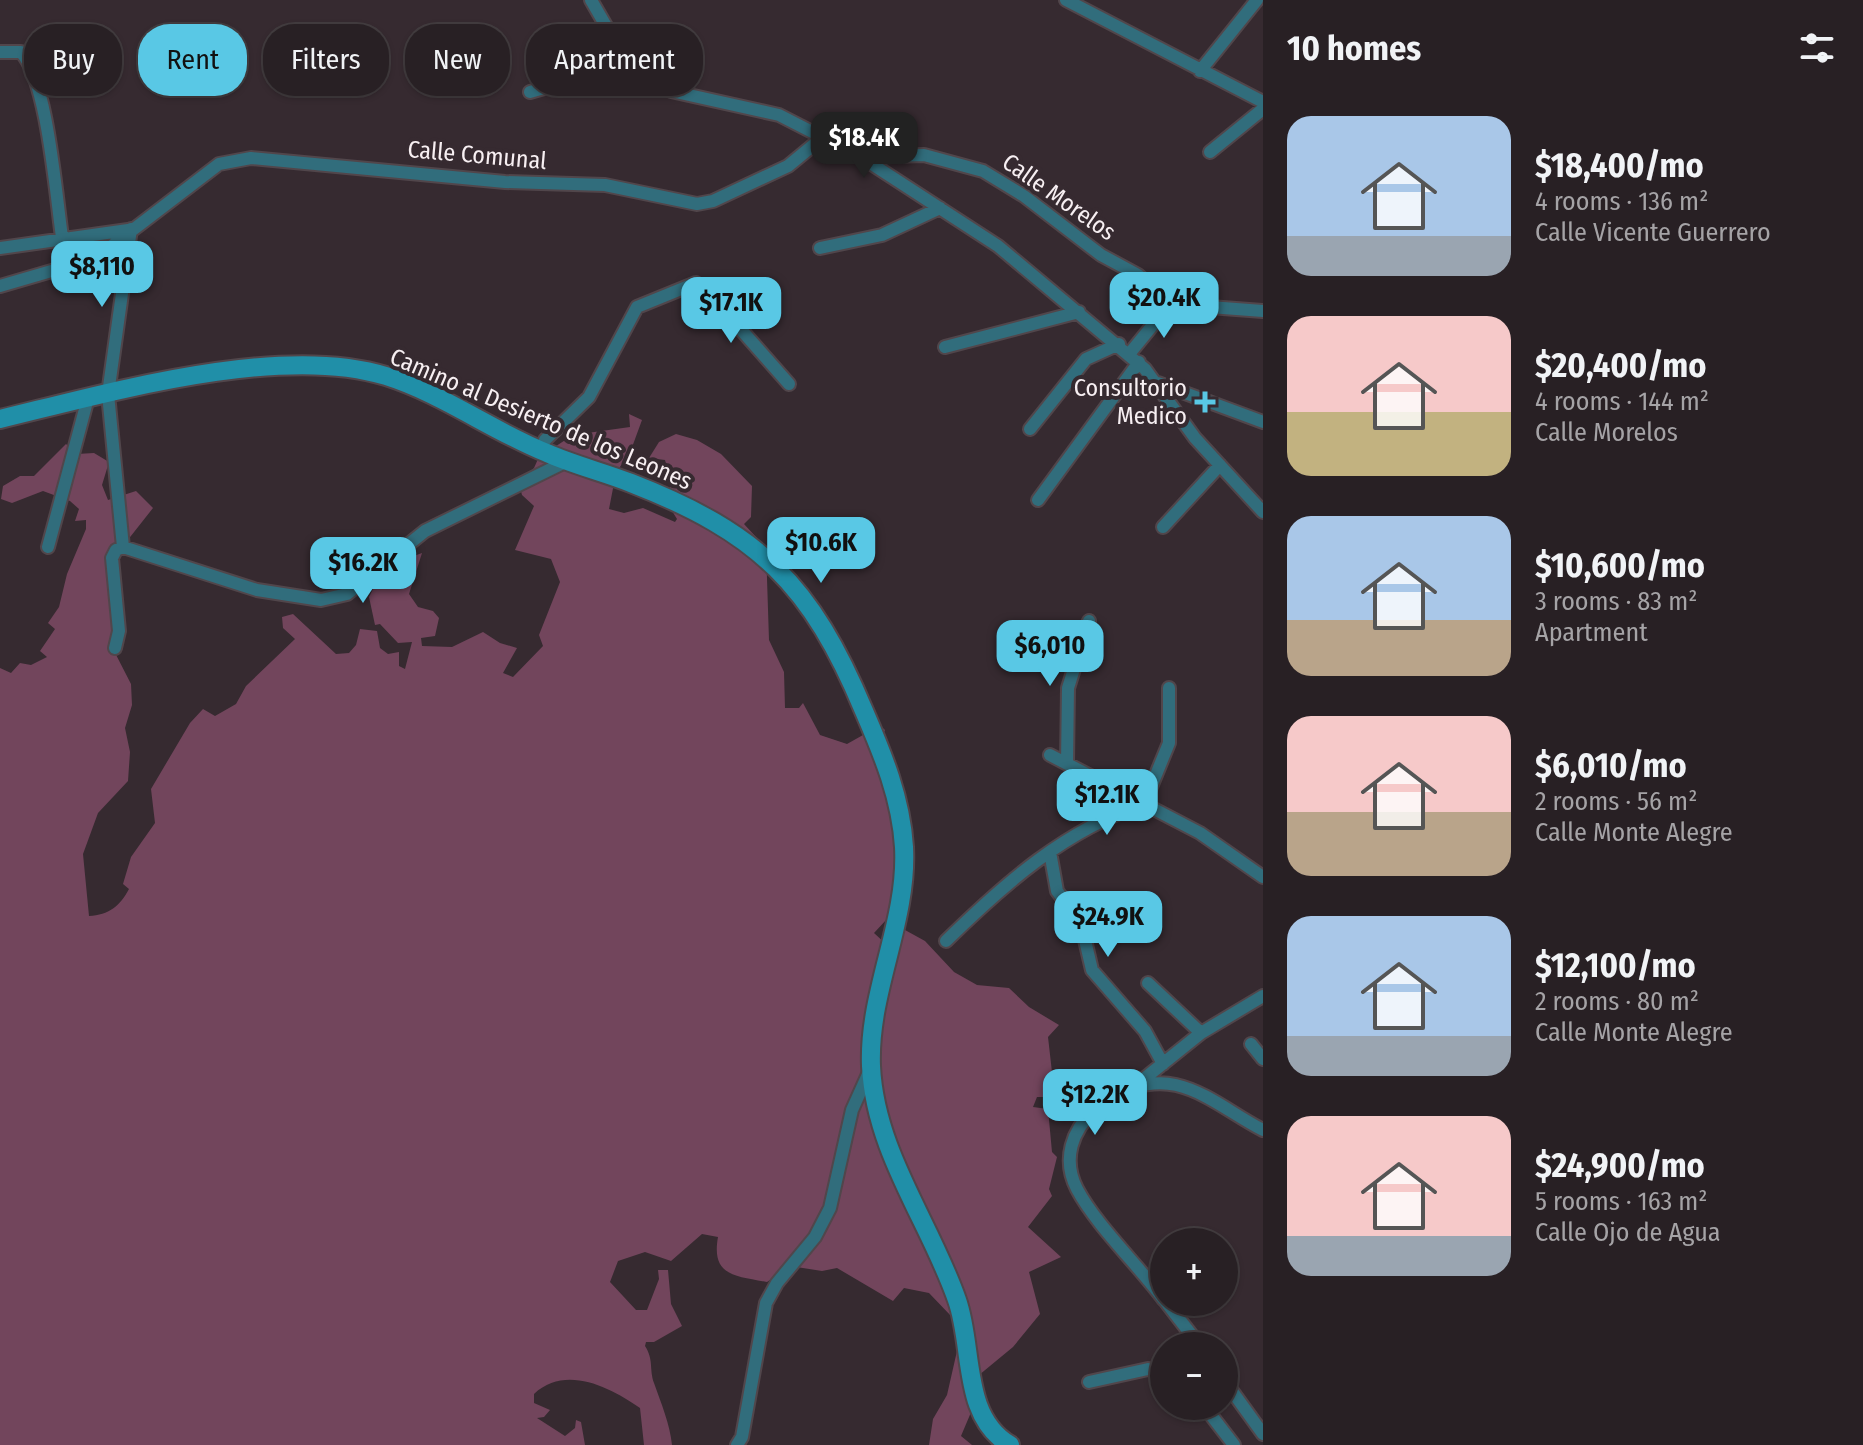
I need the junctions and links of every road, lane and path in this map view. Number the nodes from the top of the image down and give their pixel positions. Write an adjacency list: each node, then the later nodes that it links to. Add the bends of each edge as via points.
1 (591, 0): 4 (street)
2 (1066, 0): 6 (street)
3 (1257, 0): 6 (street)
4 (605, 24)
5 (0, 52): 15 (street, via 21,52 28,59 41,101)
6 (1200, 71): 8 (street)
7 (694, 96): 10 (street, via 779,115)
8 (1263, 102)
9 (1263, 109): 11 (street)
10 (822, 138): 12 (street); 14 (street, Calle Comunal, via 788,166 697,204 605,185 505,182 251,158 219,164)
11 (1210, 152)
12 (861, 157): 13 (street); 19 (street, Calle Morelos, via 924,155 983,171 1101,255 1138,275)
13 (940, 208): 17 (street, via 882,235); 21 (street, via 998,246)
14 (131, 229): 15 (street, Calle Comunal); 18 (street, via 96,258); 27 (street)
15 (62, 237): 16 (street, Calle Comunal)
16 (0, 248)
17 (820, 248)
18 (0, 286)
19 (1170, 304): 20 (street); 24 (street)
20 (1263, 311)
21 (1079, 312): 22 (street); 23 (street)
22 (1119, 344): 24 (street); 31 (street, via 1086,359)
23 (945, 347)
24 (1134, 358): 25 (street); 35 (street)
25 (1158, 383): 30 (street); 34 (street)
26 (789, 384): 32 (street, via 696,283 637,307 589,397 545,440)
27 (108, 394): 28 (main road, Camino al Desierto de los Leones); 32 (main road, Camino al Desierto de los Leones, via 283,364 341,365 435,397); 39 (street)
28 (88, 398): 29 (main road, Camino al Desierto de los Leones); 38 (street)
29 (0, 419)
30 (1263, 422)
31 (1030, 429)
32 (541, 451): 33 (main road, Camino al Desierto de los Leones)
33 (569, 460): 39 (street, via 425,531 347,594 321,600 257,590); 55 (main road, Camino al Desierto de los Leones, via 698,513 769,559 809,605 849,673 894,781 904,849 898,914 873,1015)
34 (1220, 465): 36 (street); 37 (street)
35 (1038, 500)
36 (1263, 512)
37 (1163, 527)
38 (48, 547)
39 (120, 549): 41 (street, via 112,558 119,631)
40 (1089, 621): 44 (street, via 1068,688)
41 (115, 648)
42 (1169, 688): 45 (street, via 1169,743)
43 (1050, 755): 44 (street)
44 (1067, 763): 45 (street)
45 (1144, 804): 46 (street, via 1106,817); 47 (street, via 1200,833)
46 (1050, 852): 48 (street, via 999,890); 54 (street, via 1057,891 1081,923 1092,970 1145,1031)
47 (1263, 877)
48 (946, 941)
49 (1148, 983): 51 (street)
50 (1263, 996): 51 (street)
51 (1201, 1033): 54 (street)
52 (1251, 1044): 53 (street)
53 (1263, 1059)
54 (1163, 1064): 56 (street)
55 (871, 1068): 66 (street, via 852,1110 830,1208 766,1303); 67 (main road, Camino al Desierto de los Leones, via 890,1150 958,1302 979,1411)
56 (1135, 1086): 57 (street, via 1157,1083 1189,1089); 58 (street, via 1105,1099 1080,1126 1071,1172 1093,1212)
57 (1263, 1130)
58 (1150, 1282)
59 (1177, 1316): 60 (street)
60 (1189, 1332)
61 (1150, 1370): 62 (street)
62 (1089, 1382)
63 (1238, 1399): 65 (street)
64 (1215, 1420): 68 (street)
65 (1263, 1434)
66 (737, 1445)
67 (1010, 1445)
68 (1234, 1445)

